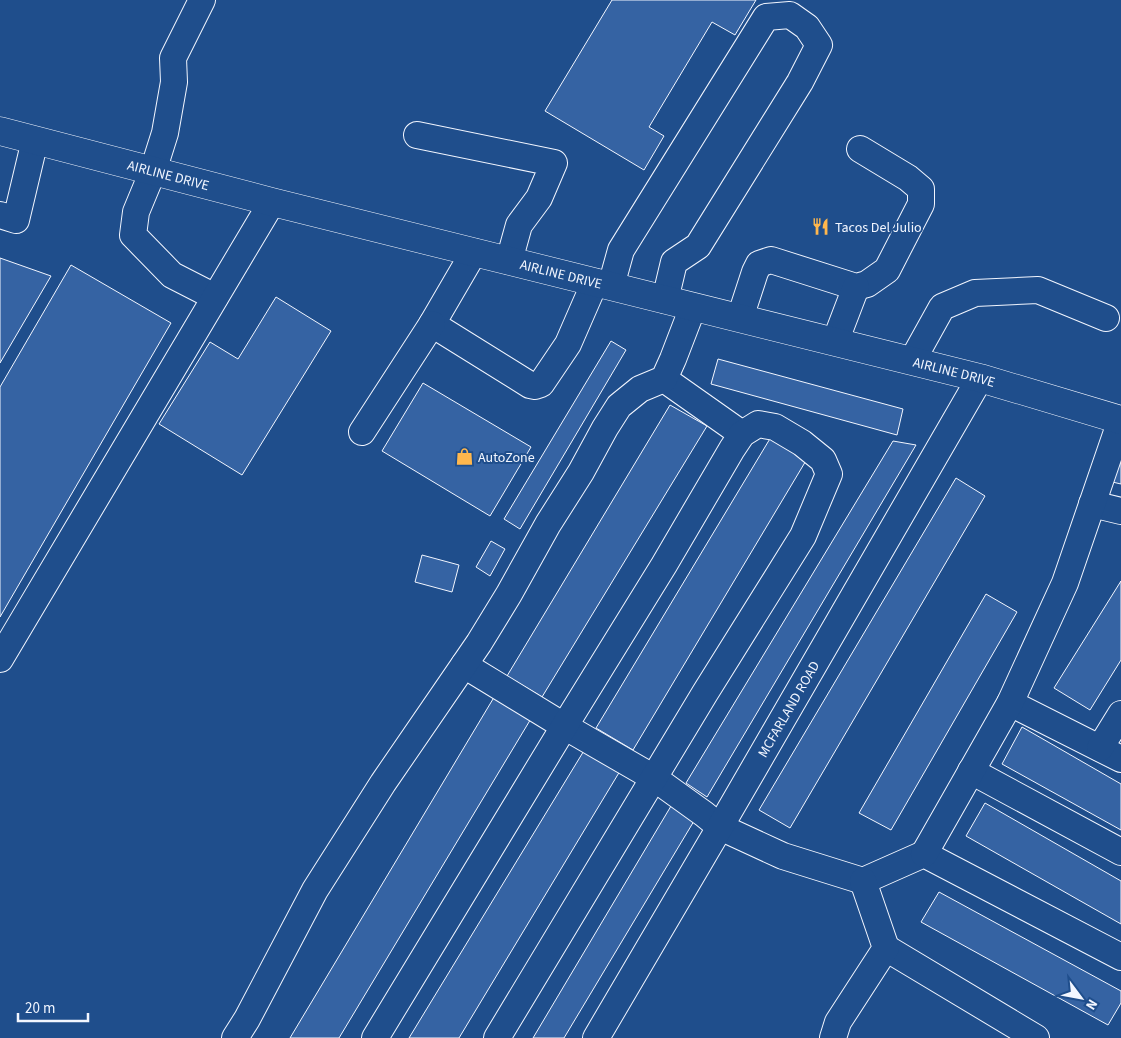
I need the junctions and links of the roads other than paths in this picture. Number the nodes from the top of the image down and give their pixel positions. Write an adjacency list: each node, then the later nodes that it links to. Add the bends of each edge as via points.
1 (202, 0): 6 (street, via 173,58 174,82)
2 (0, 131): 4 (main road, AIRLINE DRIVE)
3 (417, 135): 10 (street, via 554,163 539,198 520,225)
4 (35, 140): 6 (main road, AIRLINE DRIVE); 8 (street, via 16,220)
5 (860, 149): 12 (street, via 921,188 921,196 887,270 867,284)
6 (153, 171): 7 (main road, AIRLINE DRIVE); 13 (street, via 136,212 133,235 172,275)
7 (272, 202): 9 (main road, AIRLINE DRIVE); 13 (street)
8 (0, 215)
9 (474, 252): 10 (main road, AIRLINE DRIVE); 18 (street)
10 (510, 261): 11 (main road, AIRLINE DRIVE)
11 (603, 284): 14 (main road, AIRLINE DRIVE); 14 (street, via 766,17 790,15 807,27 818,45 800,82 698,246 674,262); 18 (street, via 568,344 541,384 536,386)
12 (856, 286): 16 (street, via 771,260 759,264); 19 (street)
13 (215, 298): 28 (street)
14 (665, 300): 15 (main road, AIRLINE DRIVE)
15 (693, 307): 16 (main road, AIRLINE DRIVE); 22 (street)
16 (740, 318): 19 (main road, AIRLINE DRIVE)
17 (1106, 318): 20 (street, via 1038,290 975,293 942,307)
18 (432, 324): 24 (street)
19 (835, 342): 20 (main road, AIRLINE DRIVE)
20 (912, 362): 21 (main road, AIRLINE DRIVE)
21 (980, 378): 23 (main road, AIRLINE DRIVE); 36 (street, MCFARLAND ROAD)
22 (664, 379): 25 (street); 29 (street, via 640,389 619,406)
23 (1121, 420): 26 (street)
24 (362, 432)
25 (742, 434): 32 (street); 35 (street, via 758,424 775,427 823,460 828,474 803,536)
26 (1092, 504): 27 (street); 30 (street, via 1065,583)
27 (1121, 511)
28 (0, 659)
29 (464, 665): 32 (street); 42 (street, via 315,890)
30 (1010, 702): 33 (street); 34 (street)
31 (1121, 714): 33 (street)
32 (564, 726): 35 (street); 43 (street)
33 (1110, 754)
34 (971, 771): 37 (street); 38 (street)
35 (654, 778): 36 (street); 44 (street)
36 (720, 828): 39 (street, via 783,856); 45 (street, MCFARLAND ROAD)
37 (1121, 852)
38 (924, 854): 39 (street); 41 (street)
39 (863, 881): 40 (street)
40 (886, 948): 46 (street, via 838,1022); 47 (street)
41 (1121, 957)
42 (235, 1038)
43 (375, 1038)
44 (497, 1038)
45 (596, 1038)
46 (833, 1038)
47 (1036, 1038)

